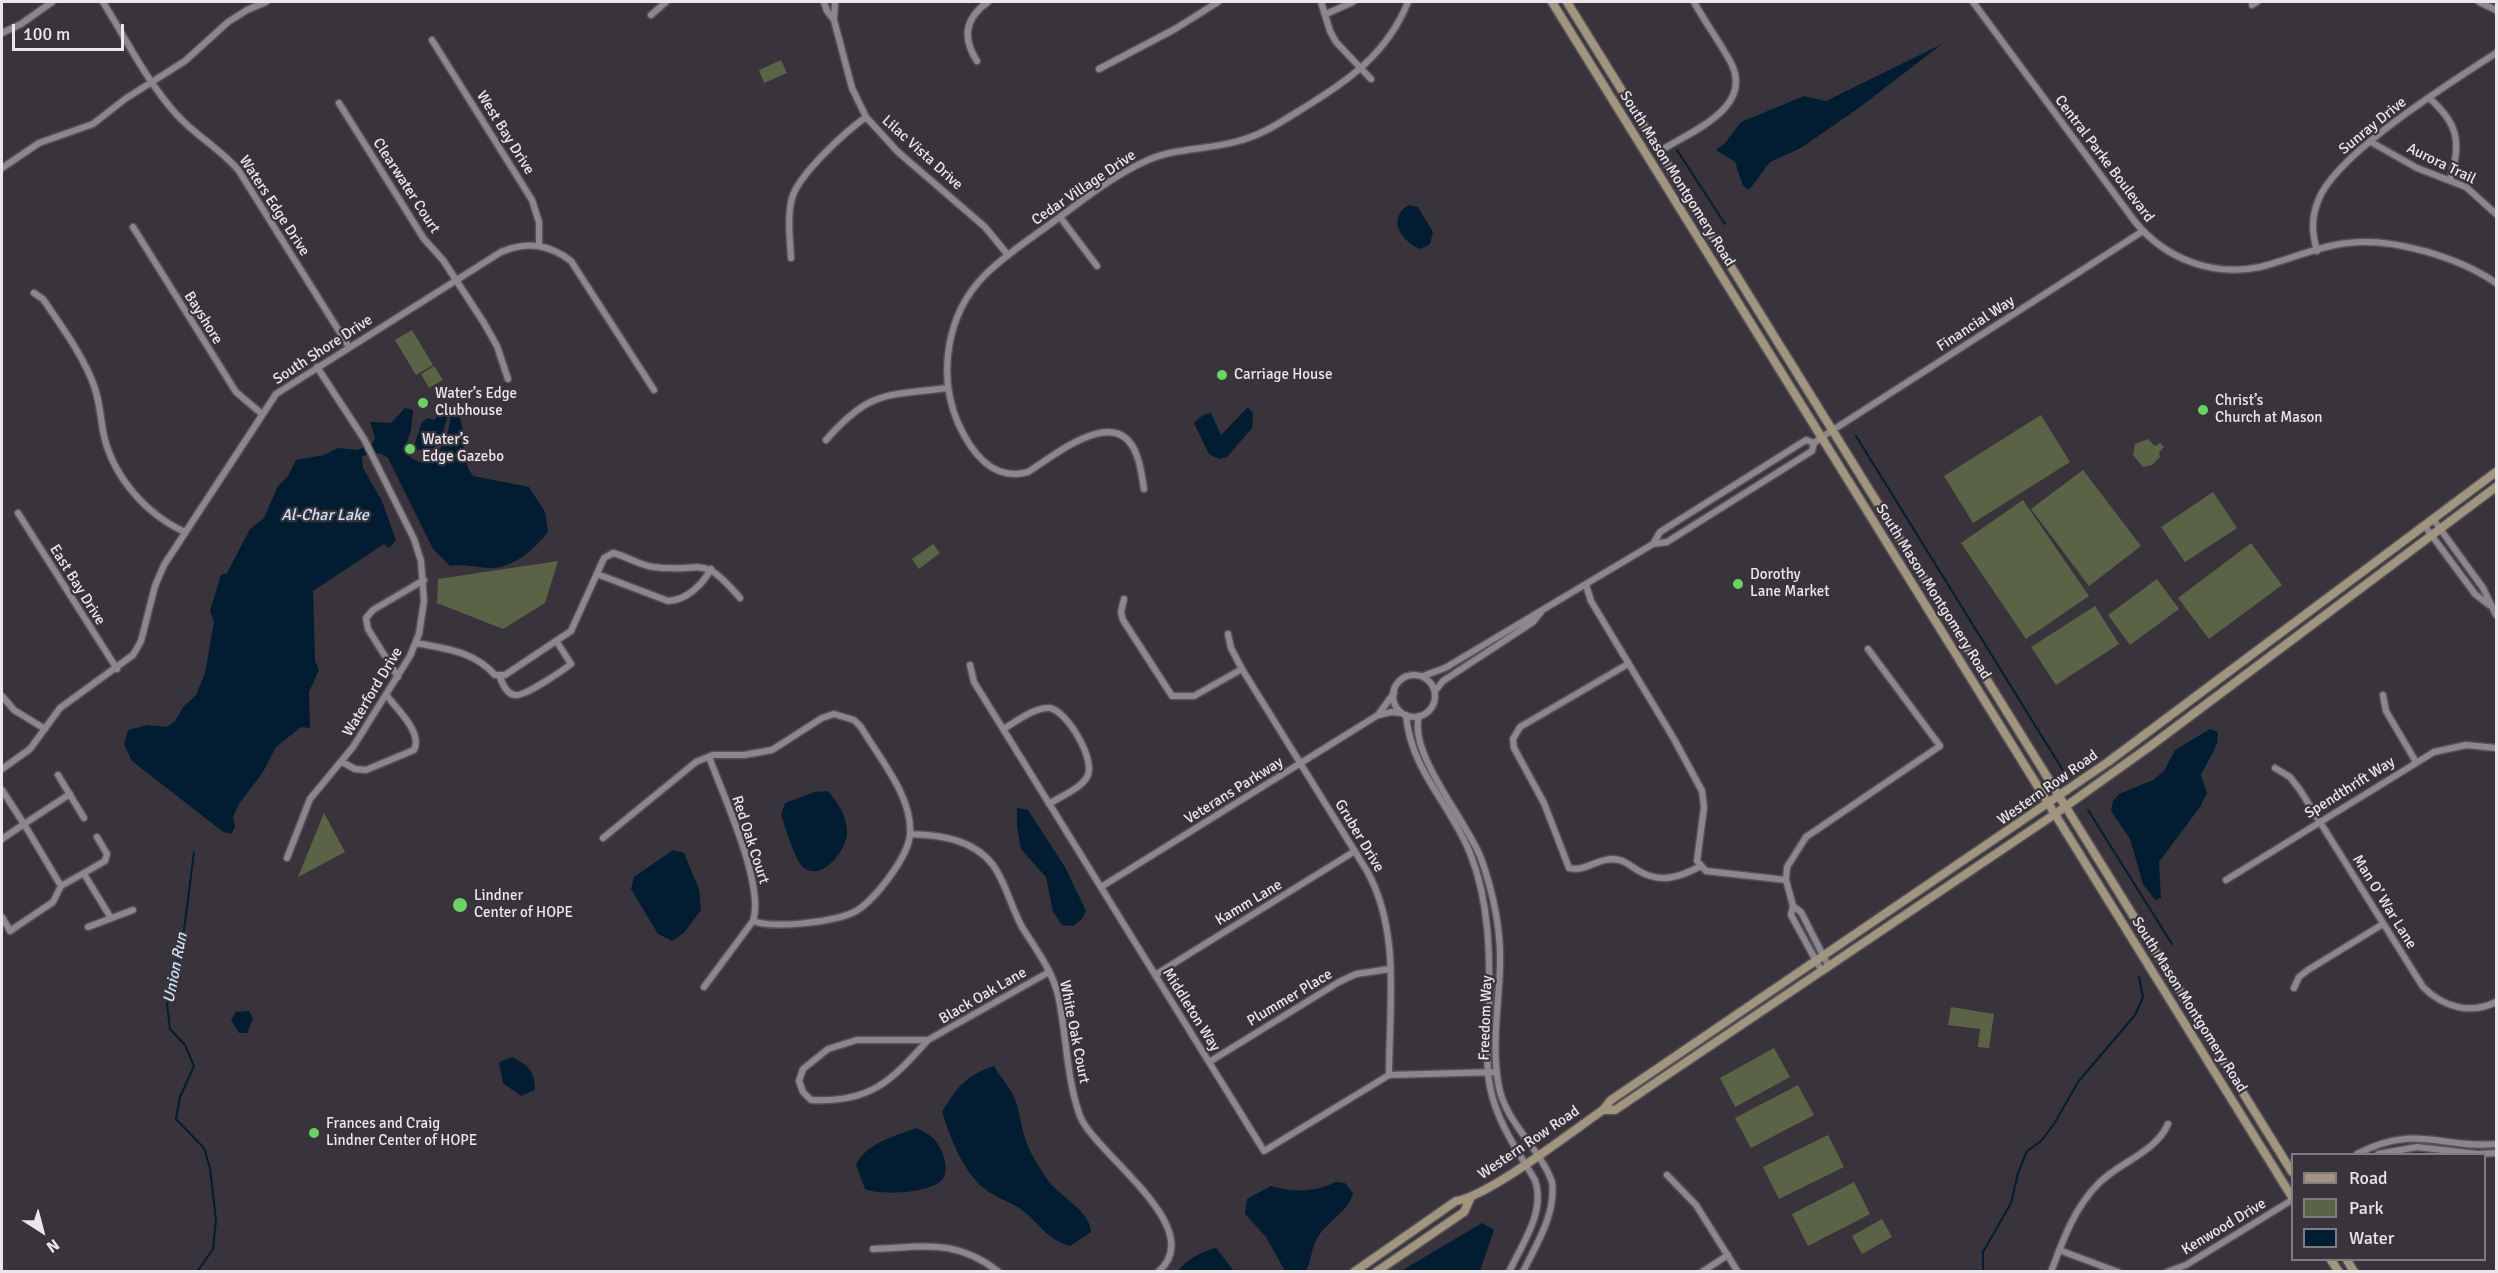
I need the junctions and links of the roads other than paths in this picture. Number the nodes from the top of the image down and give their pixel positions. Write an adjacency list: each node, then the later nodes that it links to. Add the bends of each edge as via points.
1 (52, 2): 21 (street)
2 (103, 2): 28 (street, Waters Edge Drive)
3 (266, 2): 28 (street, via 235,17 185,61)
4 (666, 2): 19 (street)
5 (824, 2): 20 (street, Lilac Vista Drive)
6 (835, 2): 20 (street, Lilac Vista Drive)
7 (988, 2): 24 (street, via 975,12 968,26 968,42)
8 (1218, 2): 25 (street)
9 (1321, 2): 18 (street)
10 (1353, 2): 18 (street)
11 (1408, 2): 26 (street, Cedar Village Drive, via 1389,38)
12 (1551, 2): 56 (main road, South Mason Montgomery Road)
13 (1567, 2): 33 (main road, South Mason Montgomery Road)
14 (1694, 2): 33 (street, via 1731,62 1737,78 1736,90 1724,110)
15 (1973, 2): 39 (street, Central Parke Boulevard)
16 (2479, 2): 17 (street)
17 (2496, 10)
18 (1326, 14): 26 (street, via 1336,42)
19 (651, 15)
20 (834, 20): 31 (street, Lilac Vista Drive, via 852,88)
21 (2, 33)
22 (432, 40): 40 (street, West Bay Drive, via 532,200 539,222)
23 (2496, 53): 29 (street, Sunray Drive)
24 (977, 61)
25 (1099, 69)
26 (1362, 69): 27 (street); 37 (street, Cedar Village Drive, via 1258,134 1148,160)
27 (1371, 79)
28 (153, 81): 34 (street, via 93,123 39,144); 48 (street, Waters Edge Drive, via 177,115 217,147 239,171)
29 (2429, 98): 32 (street, Sunray Drive); 35 (street, via 2446,113 2455,133)
30 (339, 103): 45 (street, Clearwater Court, via 424,239)
31 (866, 117): 42 (street, Lilac Vista Drive, via 891,146 985,227); 43 (street, via 795,191 790,207)
32 (2372, 142): 35 (street, Aurora Trail, via 2416,168); 41 (street, Sunray Drive, via 2338,170 2319,199 2312,224)
33 (1660, 151): 54 (main road, South Mason Montgomery Road)
34 (2, 168)
35 (2450, 180): 36 (street, Aurora Trail, via 2478,196)
36 (2496, 214)
37 (1060, 217): 42 (street, Cedar Village Drive); 44 (street)
38 (133, 227): 53 (street, Bayshore, via 236,392)
39 (2143, 231): 41 (street, Central Parke Boulevard, via 2175,256 2216,269 2259,267); 54 (street, Financial Way)
40 (539, 245): 45 (street, South Shore Drive, via 512,247); 52 (street, via 562,254 579,270)
41 (2317, 251): 46 (street, Central Parke Boulevard, via 2349,243 2395,245 2439,256 2478,271)
42 (1008, 255): 51 (street, Cedar Village Drive, via 973,289 957,318 948,350)
43 (791, 258)
44 (1097, 266)
45 (456, 279): 48 (street, South Shore Drive); 50 (street, Clearwater Court, via 497,346)
46 (2496, 283)
47 (34, 293): 64 (street, via 43,299 91,377 108,449 131,489 150,511)
48 (349, 347): 49 (street, South Shore Drive)
49 (317, 367): 53 (street, South Shore Drive, via 285,387); 69 (street, Waterford Drive, via 375,458 414,539)
50 (508, 379)
51 (948, 387): 55 (street, via 867,401); 59 (street, Cedar Village Drive, via 960,426 982,460 995,471 1018,475 1028,472 1093,434 1115,431 1123,435 1137,456)
52 (654, 390)
53 (262, 414): 64 (street, South Shore Drive)
54 (1833, 430): 56 (street, Financial Way); 107 (main road, South Mason Montgomery Road)
55 (825, 440)
56 (1818, 440): 66 (street, via 1812,451 1667,542); 66 (street, via 1806,440 1724,491 1660,532); 109 (main road, South Mason Montgomery Road)
57 (2496, 472): 61 (main road, Western Row Road)
58 (2496, 487): 63 (main road, Western Row Road)
59 (1144, 489)
60 (18, 513): 82 (street, East Bay Drive)
61 (2433, 519): 62 (main road, Western Row Road); 63 (street)
62 (2424, 525): 65 (street); 107 (main road, Western Row Road)
63 (2440, 529): 65 (main road, Western Row Road); 73 (street, via 2483,588)
64 (185, 532): 82 (street, South Shore Drive, via 159,575 139,646)
65 (2432, 535): 73 (street, via 2475,594); 110 (main road, Western Row Road)
66 (1653, 544): 70 (street)
67 (711, 569): 68 (street, via 650,566 613,553 604,558); 68 (street, via 694,590 668,601); 71 (street)
68 (597, 574): 78 (street, via 575,626)
69 (424, 580): 77 (street, Waterford Drive, via 423,618); 86 (street, via 366,618 368,629)
70 (1586, 585): 74 (street); 80 (street, via 1591,601)
71 (740, 598)
72 (1124, 599): 83 (street, via 1123,620 1172,696 1194,696)
73 (2489, 605): 75 (street)
74 (1541, 612): 85 (street, via 1445,668); 87 (street, via 1533,622 1443,681)
75 (2496, 615)
76 (1228, 634): 83 (street, Gruber Drive)
77 (416, 642): 84 (street, via 474,656); 86 (street, Waterford Drive)
78 (557, 642): 84 (street); 84 (street, via 571,664 525,693 510,693)
79 (1868, 649): 125 (street, via 1940,746 1806,837 1787,867)
80 (1628, 664): 121 (street, via 1702,791 1704,807 1697,861); 121 (street, via 1520,727 1513,739 1514,748 1544,803 1569,868 1618,859 1654,878 1669,878)
81 (970, 665): 96 (street, Middleton Way, via 974,682)
82 (117, 669): 95 (street, South Shore Drive, via 60,708)
83 (1242, 669): 101 (street, Gruber Drive)
84 (500, 676)
85 (1423, 676): 87 (street); 88 (street, via 1404,677)
86 (398, 677): 91 (street, Waterford Drive)
87 (1435, 691): 94 (street, via 1430,710)
88 (1394, 693): 92 (street, via 1396,705); 93 (street, Veterans Parkway)
89 (2383, 695): 100 (street, via 2386,711)
90 (2, 696): 95 (street, via 14,710)
91 (387, 696): 99 (street, Waterford Drive); 99 (street, via 414,735 414,750 366,770)
92 (1405, 714): 93 (street, via 1391,711); 94 (street); 124 (street, Freedom Way, via 1420,768 1458,826)
93 (1378, 715): 101 (street, Veterans Parkway)
94 (1419, 716): 122 (street, Freedom Way, via 1416,734 1421,750 1468,828)
95 (45, 729): 103 (street, South Shore Drive, via 30,749)
96 (1003, 729): 108 (street, Middleton Way); 108 (street, via 1049,708 1065,717 1091,767 1080,785)
97 (2496, 748): 100 (street, Spendthrift Way, via 2477,744 2455,746)
98 (709, 757): 115 (street, via 772,750 822,718 844,716 861,728 901,793); 117 (street, via 682,773 665,791); 133 (street, Red Oak Court, via 753,879)
99 (342, 762): 120 (street, Waterford Drive, via 307,804)
100 (2416, 762): 113 (street, Spendthrift Way)
101 (1301, 764): 119 (street, Gruber Drive); 128 (street, Veterans Parkway)
102 (2276, 768): 113 (street, Man O’ War Lane, via 2294,781)
103 (2, 769)
104 (58, 775): 106 (street)
105 (2, 789): 114 (street)
106 (70, 794): 112 (street); 114 (street)
107 (2059, 797): 109 (main road, Western Row Road); 110 (main road, South Mason Montgomery Road)
108 (1049, 804): 128 (street, Middleton Way)
109 (2049, 804): 111 (main road, South Mason Montgomery Road); 136 (main road, Western Row Road)
110 (2065, 807): 111 (main road, Western Row Road); 157 (main road, South Mason Montgomery Road)
111 (2055, 814): 137 (main road, Western Row Road); 159 (main road, South Mason Montgomery Road)
112 (84, 818)
113 (2320, 821): 126 (street, Spendthrift Way); 134 (street, Man O’ War Lane)
114 (24, 824): 118 (street); 127 (street)
115 (910, 834): 133 (street, via 905,853 868,902 853,913 766,926); 139 (street, White Oak Court, via 949,838 981,852 994,866)
116 (97, 837): 123 (street, via 107,854 105,861)
117 (603, 838)
118 (2, 839)
119 (1355, 851): 138 (street, Gruber Drive, via 1383,907 1389,930); 140 (street, Kamm Lane)
120 (287, 858)
121 (1701, 866): 125 (street, via 1707,871)
122 (1486, 873): 124 (street); 146 (street, Freedom Way, via 1496,912 1500,962)
123 (84, 874): 127 (street); 132 (street)
124 (1477, 874): 147 (street, Freedom Way, via 1489,940)
125 (1786, 880): 129 (street)
126 (2226, 880)
127 (61, 886): 131 (street, via 53,902 10,931)
128 (1101, 887): 140 (street, Middleton Way)
129 (1793, 906): 136 (street, via 1801,912); 136 (street, via 1791,915)
130 (133, 910): 132 (street)
131 (2, 917)
132 (111, 918): 135 (street)
133 (753, 921): 141 (street)
134 (2383, 924): 142 (street, via 2307,970); 143 (street, Man O’ War Lane, via 2416,978 2435,998 2467,1009)
135 (88, 927)
136 (1818, 958): 137 (street); 149 (main road, Western Row Road, via 1611,1100)
137 (1824, 967): 149 (main road, Western Row Road, via 1615,1110)
138 (1390, 969): 145 (street, Plummer Place, via 1356,974 1339,982); 148 (street, Gruber Drive)
139 (1049, 972): 144 (street, Black Oak Lane); 167 (street, White Oak Court, via 1058,997 1075,1103 1084,1125 1140,1185 1170,1234 1170,1256)
140 (1155, 975): 145 (street, Middleton Way)
141 (704, 987)
142 (2294, 988)
143 (2496, 1002)
144 (928, 1040): 144 (street, Black Oak Lane, via 857,1040 828,1049 803,1069 799,1081 803,1092 811,1100 828,1101 865,1094 898,1072)
145 (1209, 1062): 148 (street, Middleton Way, via 1264,1151)
146 (1497, 1072): 147 (street); 155 (street, Freedom Way, via 1504,1102)
147 (1488, 1073): 148 (street); 156 (street, Freedom Way, via 1497,1111)
148 (1389, 1075)
149 (1603, 1110): 155 (main road, Western Row Road)
150 (2168, 1124): 163 (street, via 2159,1139 2112,1171 2092,1190 2073,1218)
151 (2496, 1144): 152 (street, via 2417,1137 2384,1143)
152 (2362, 1153)
153 (2388, 1153): 154 (street, via 2417,1147)
154 (2462, 1153)
155 (1538, 1154): 156 (main road, Western Row Road); 171 (street, Freedom Way, via 1552,1182 1553,1198 1550,1215)
156 (1524, 1160): 160 (main road, Western Row Road); 170 (street, Freedom Way, via 1537,1186 1539,1203)
157 (2291, 1170)
158 (1666, 1175): 164 (street, via 1696,1205)
159 (2291, 1197)
160 (1470, 1199): 168 (main road, Western Row Road, via 1455,1202); 169 (main road, Western Row Road, via 1464,1212)
161 (2291, 1200): 165 (street, Kenwood Drive, via 2210,1251)
162 (873, 1249): 166 (street, via 954,1247 975,1255)
163 (2059, 1250): 174 (street); 175 (street)
164 (1728, 1256): 172 (street); 173 (street)
165 (2170, 1271)
166 (999, 1272)
167 (1158, 1272)
168 (1354, 1272)
169 (1376, 1272)
170 (1509, 1272)
171 (1523, 1272)
172 (1702, 1272)
173 (1738, 1272)
174 (2051, 1272)
175 (2118, 1272)

